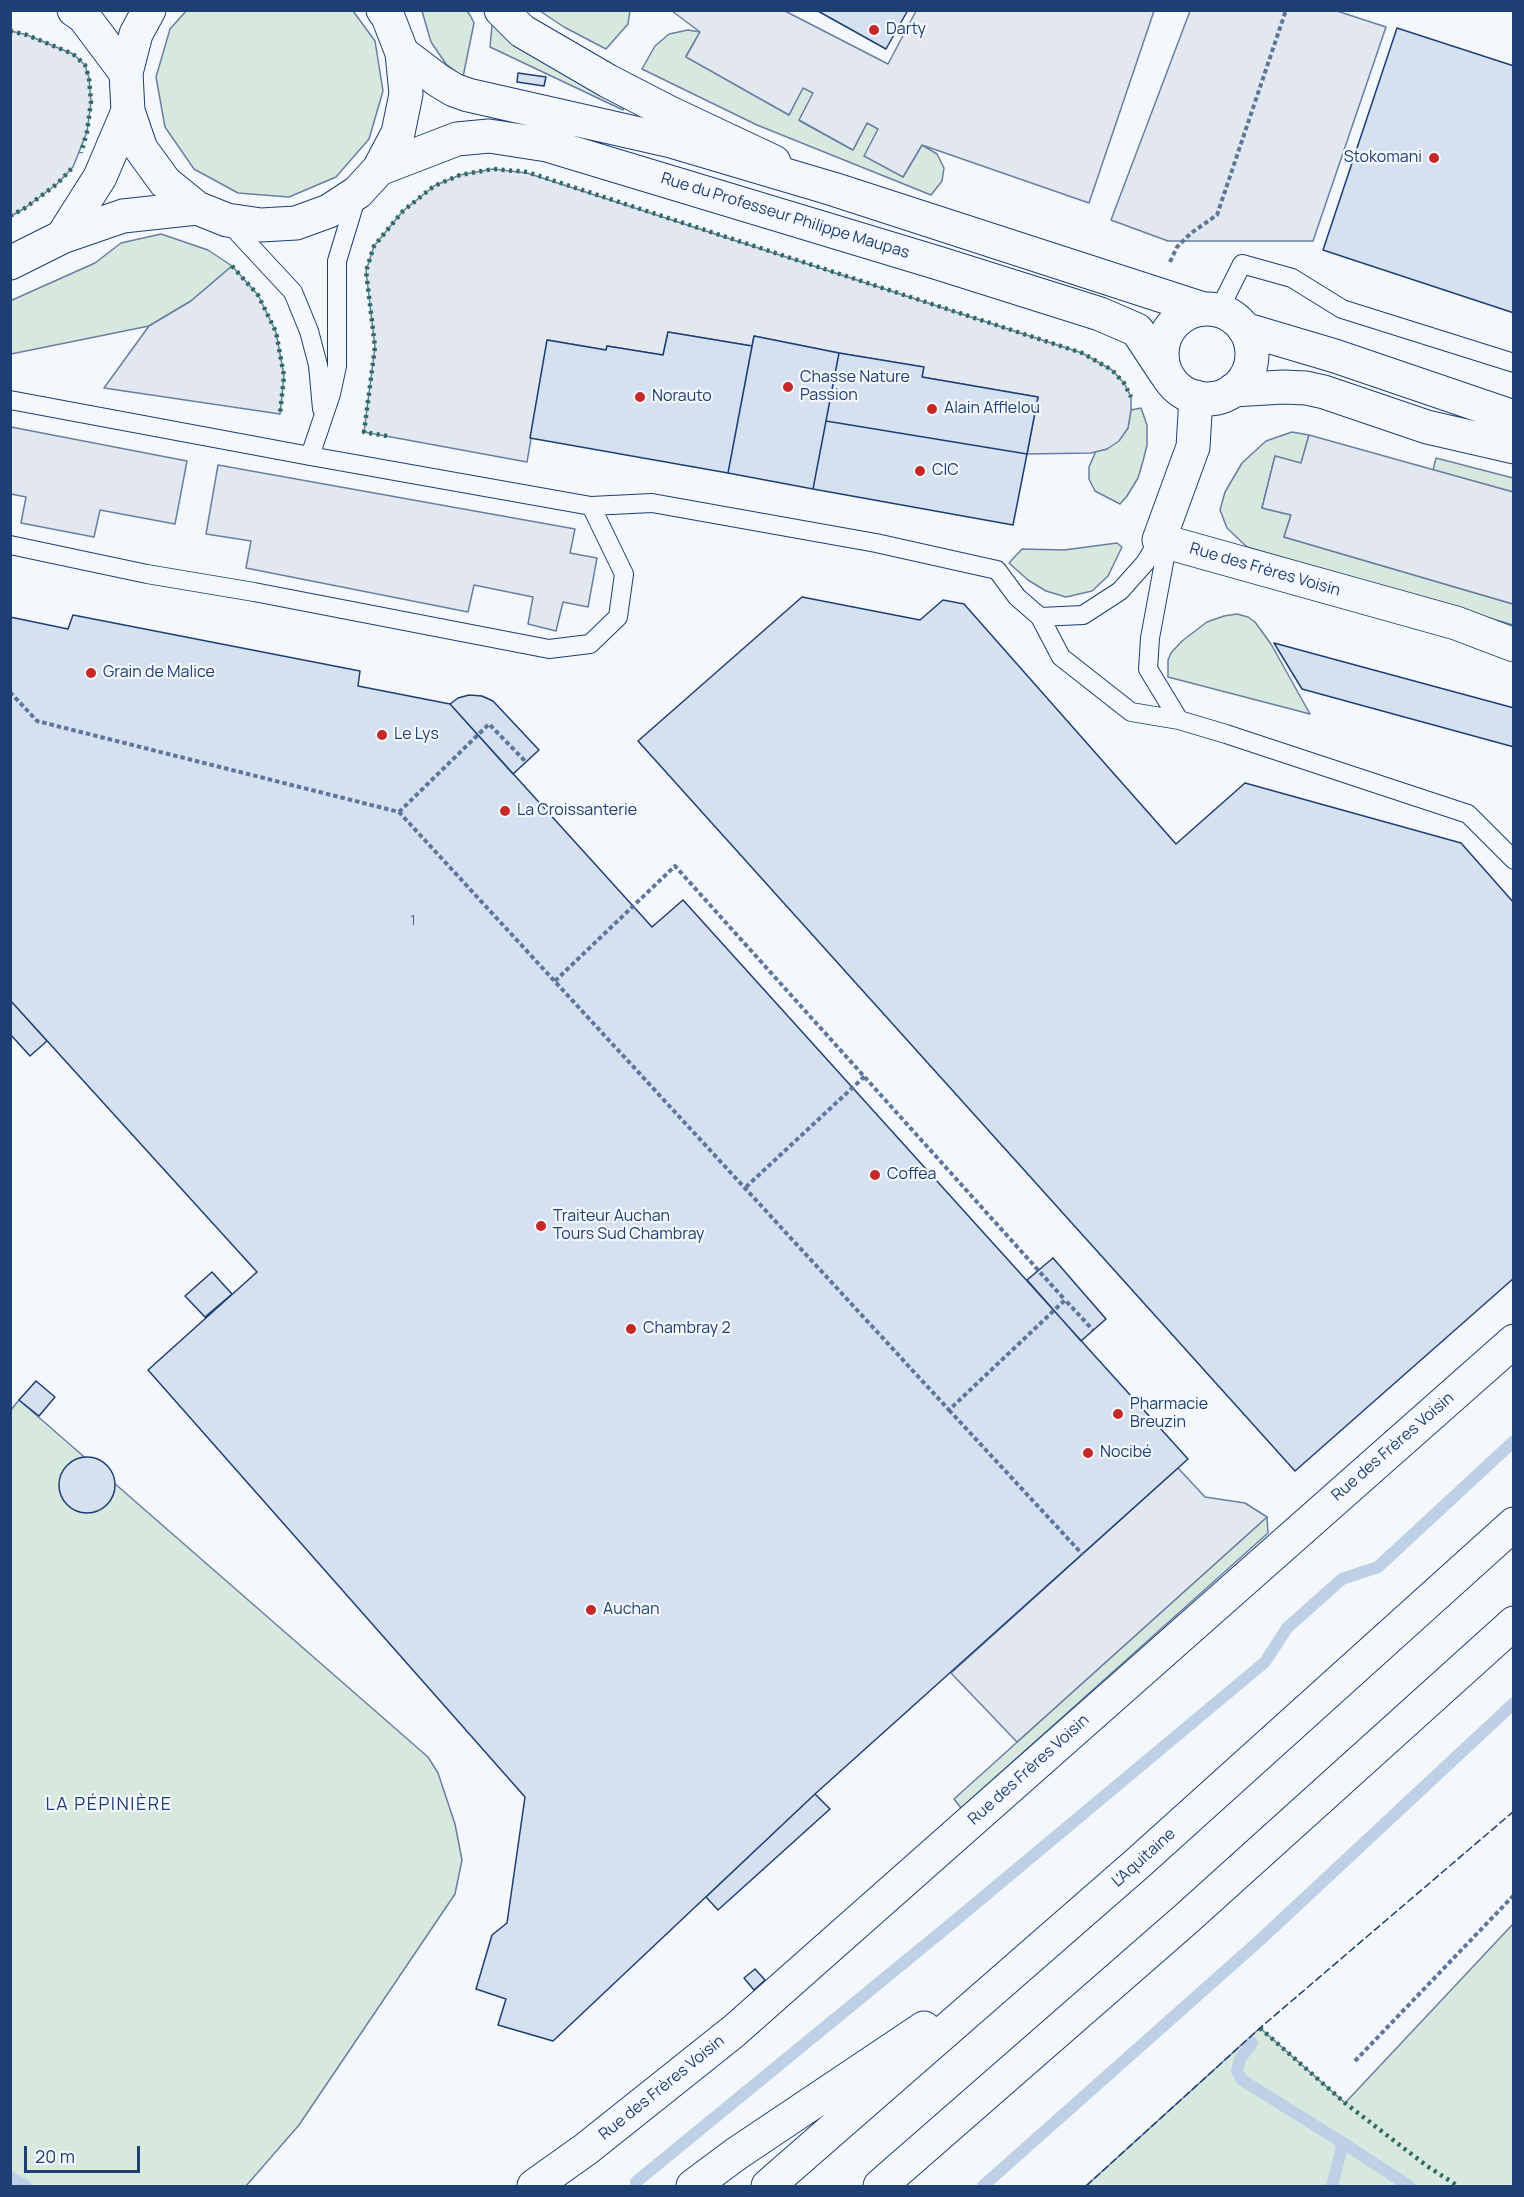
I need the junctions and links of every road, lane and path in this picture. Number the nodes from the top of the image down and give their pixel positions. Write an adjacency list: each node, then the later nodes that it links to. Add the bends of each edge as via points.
1 (74, 10): 7 (main road, via 84,17)
2 (149, 10): 7 (main road, via 135,34)
3 (501, 10): 10 (main road, via 522,31 609,81)
4 (1286, 10): 15 (path, via 1217,215 1191,233 1177,248)
5 (386, 13): 6 (main road)
6 (402, 53): 9 (main road, via 406,94 398,133); 10 (main road, via 439,81 468,95 671,141)
7 (126, 73): 8 (main road)
8 (128, 111): 11 (main road, via 141,149 165,182); 13 (main road, via 100,177)
9 (369, 180): 12 (main road, Rue du Professeur Philippe Maupas, via 329,211 296,223 261,225); 18 (main road, Rue du Professeur Philippe Maupas, via 457,139 489,136 547,145 1100,314 1137,330); 22 (lane, via 337,261 337,366)
10 (833, 189): 16 (main road)
11 (197, 208): 12 (main road, Rue du Professeur Philippe Maupas); 13 (main road, via 123,216)
12 (227, 220): 22 (lane, via 293,292 318,365)
13 (62, 237): 14 (main road)
14 (10, 263)
15 (1167, 268)
16 (1222, 316): 17 (lane, via 1242,264 1292,278 1342,309); 18 (main road, via 1188,313 1176,321 1163,345); 19 (main road, via 1250,342 1252,355 1250,369); 23 (main road)
17 (1514, 363)
18 (1166, 374): 20 (main road, via 1184,393)
19 (1233, 390): 20 (main road, via 1209,399); 24 (main road, via 1306,388 1427,427)
20 (1197, 397): 27 (main road, via 1193,447)
21 (10, 400): 25 (lane)
22 (323, 413): 25 (lane)
23 (1514, 417)
24 (1514, 447)
25 (309, 456): 26 (lane)
26 (591, 506): 28 (lane, via 624,573 618,617 590,644 549,650); 29 (lane, via 652,503 876,543 997,570 1017,597)
27 (1159, 540): 29 (lane, via 1120,591 1083,615); 30 (main road, Rue des Frères Voisin, via 1456,623); 32 (lane, via 1165,557 1148,669)
28 (10, 545)
29 (1040, 617): 32 (lane, via 1061,657 1131,712)
30 (1514, 645)
31 (10, 692): 34 (path, via 37,722)
32 (1179, 720): 35 (lane, via 1468,814)
33 (526, 762): 34 (path, via 489,724)
34 (399, 812): 36 (path)
35 (1514, 860)
36 (555, 981): 37 (path, via 675,866); 38 (path)
37 (864, 1077): 38 (path); 39 (path)
38 (746, 1187): 42 (path)
39 (1065, 1300): 40 (path); 42 (path)
40 (1093, 1330)
41 (1514, 1341): 49 (main road, Rue des Frères Voisin, via 734,2031)
42 (949, 1410): 44 (path)
43 (1514, 1524): 47 (main road, L'Aquitaine)
44 (1083, 1555)
45 (1514, 1623): 52 (main road, via 1187,1918)
46 (1514, 1895): 48 (path)
47 (1035, 1954): 50 (main road, via 746,2147); 51 (main road, L'Aquitaine)
48 (1355, 2061)
49 (534, 2187)
50 (693, 2187)
51 (768, 2187)
52 (880, 2187)

